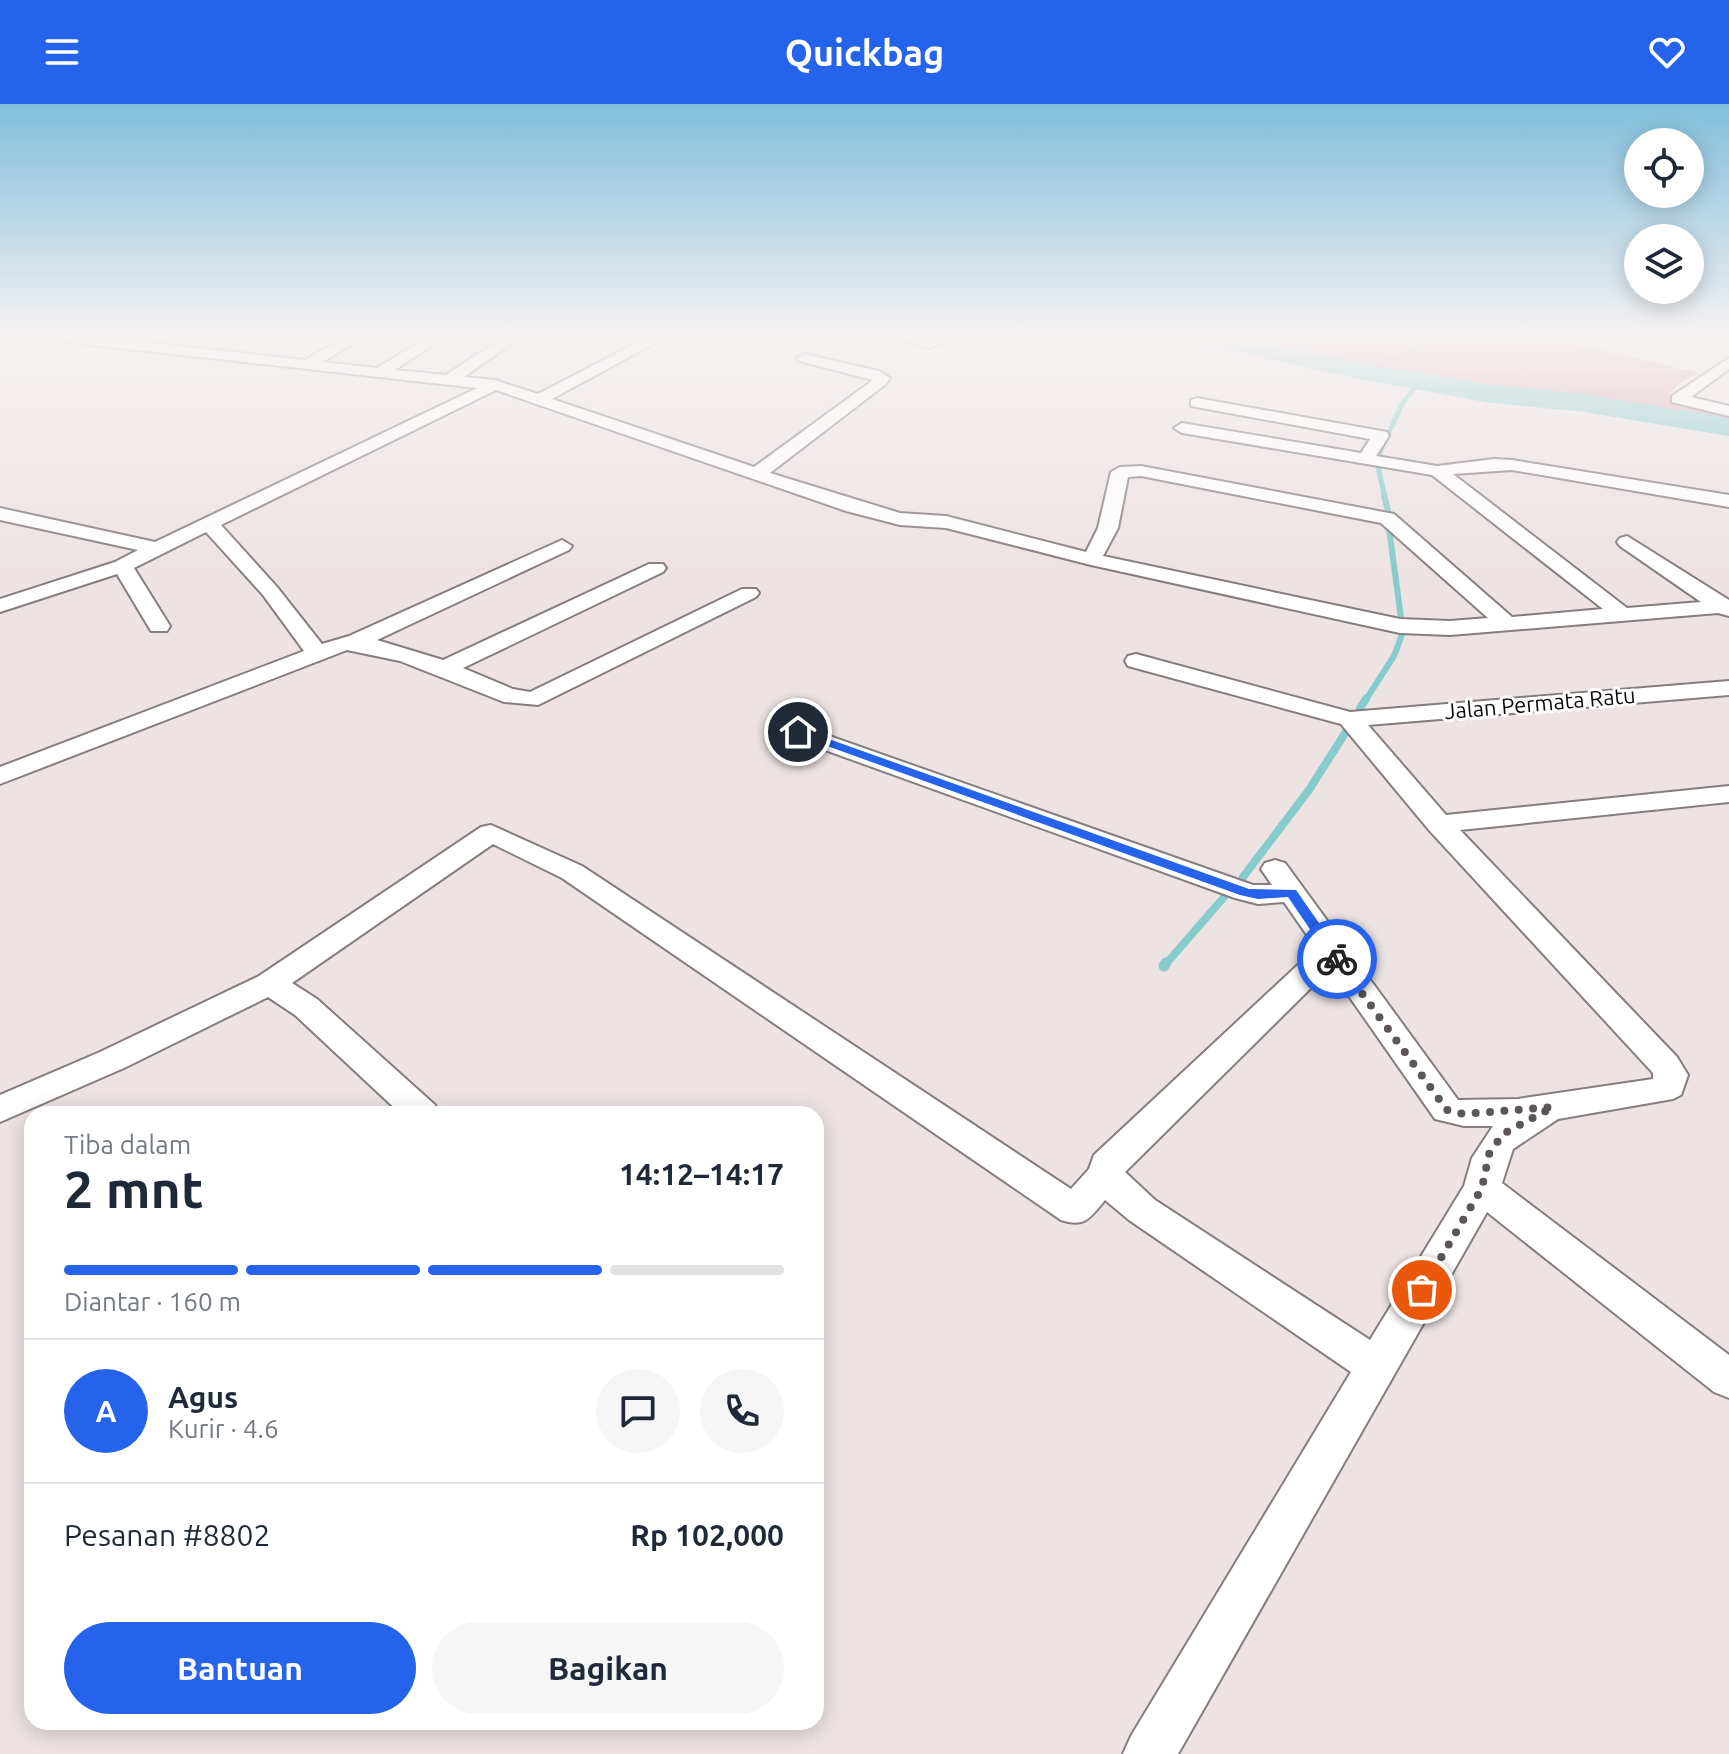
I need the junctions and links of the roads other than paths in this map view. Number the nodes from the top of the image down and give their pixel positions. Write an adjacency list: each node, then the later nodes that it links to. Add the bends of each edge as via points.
1 (434, 415): 11 (street)
2 (584, 415): 8 (street)
3 (836, 415): 8 (street)
4 (1264, 415): 6 (street, via 1381,436)
5 (1182, 428): 6 (street)
6 (1366, 458): 7 (street)
7 (1437, 471): 9 (street, via 1512,465); 21 (street)
8 (758, 473): 15 (street, via 853,507 900,519 946,522)
9 (1729, 501)
10 (0, 514): 14 (street)
11 (210, 525): 14 (street); 25 (street)
12 (1627, 542): 20 (street)
13 (562, 546): 24 (street)
14 (159, 549): 16 (street)
15 (1091, 559): 22 (street, via 1400,626); 22 (street, via 1112,523 1120,472 1141,471 1387,518)
16 (122, 566): 19 (street); 23 (street)
17 (656, 568): 27 (street)
18 (749, 593): 27 (street, via 538,698 517,698)
19 (0, 606)
20 (1727, 608): 21 (street)
21 (1623, 615): 22 (street)
22 (1506, 623)
23 (159, 626)
24 (355, 642): 25 (street); 27 (street)
25 (317, 653): 31 (street)
26 (1136, 661): 29 (street)
27 (444, 668)
28 (1729, 688): 29 (street, Jalan Permata Ratu)
29 (1350, 719): 33 (street)
30 (798, 732): 34 (street, via 1245,892 1258,895 1283,881)
31 (0, 776)
32 (1729, 794): 33 (street)
33 (1439, 824): 37 (street, via 1671,1075 1669,1086 1661,1090)
34 (1331, 951): 37 (street, via 1447,1110 1463,1114); 39 (street, via 1107,1165)
35 (270, 983): 36 (street, via 306,1007); 38 (street); 39 (street, via 491,833 572,872 1074,1210)
36 (414, 1106)
37 (1553, 1107): 40 (street, via 1503,1134 1489,1154)
38 (0, 1109)
39 (1106, 1174): 41 (street, via 1142,1210)
40 (1482, 1188): 41 (street); 42 (street)
41 (1377, 1367): 43 (street)
42 (1729, 1379)
43 (1149, 1754)

